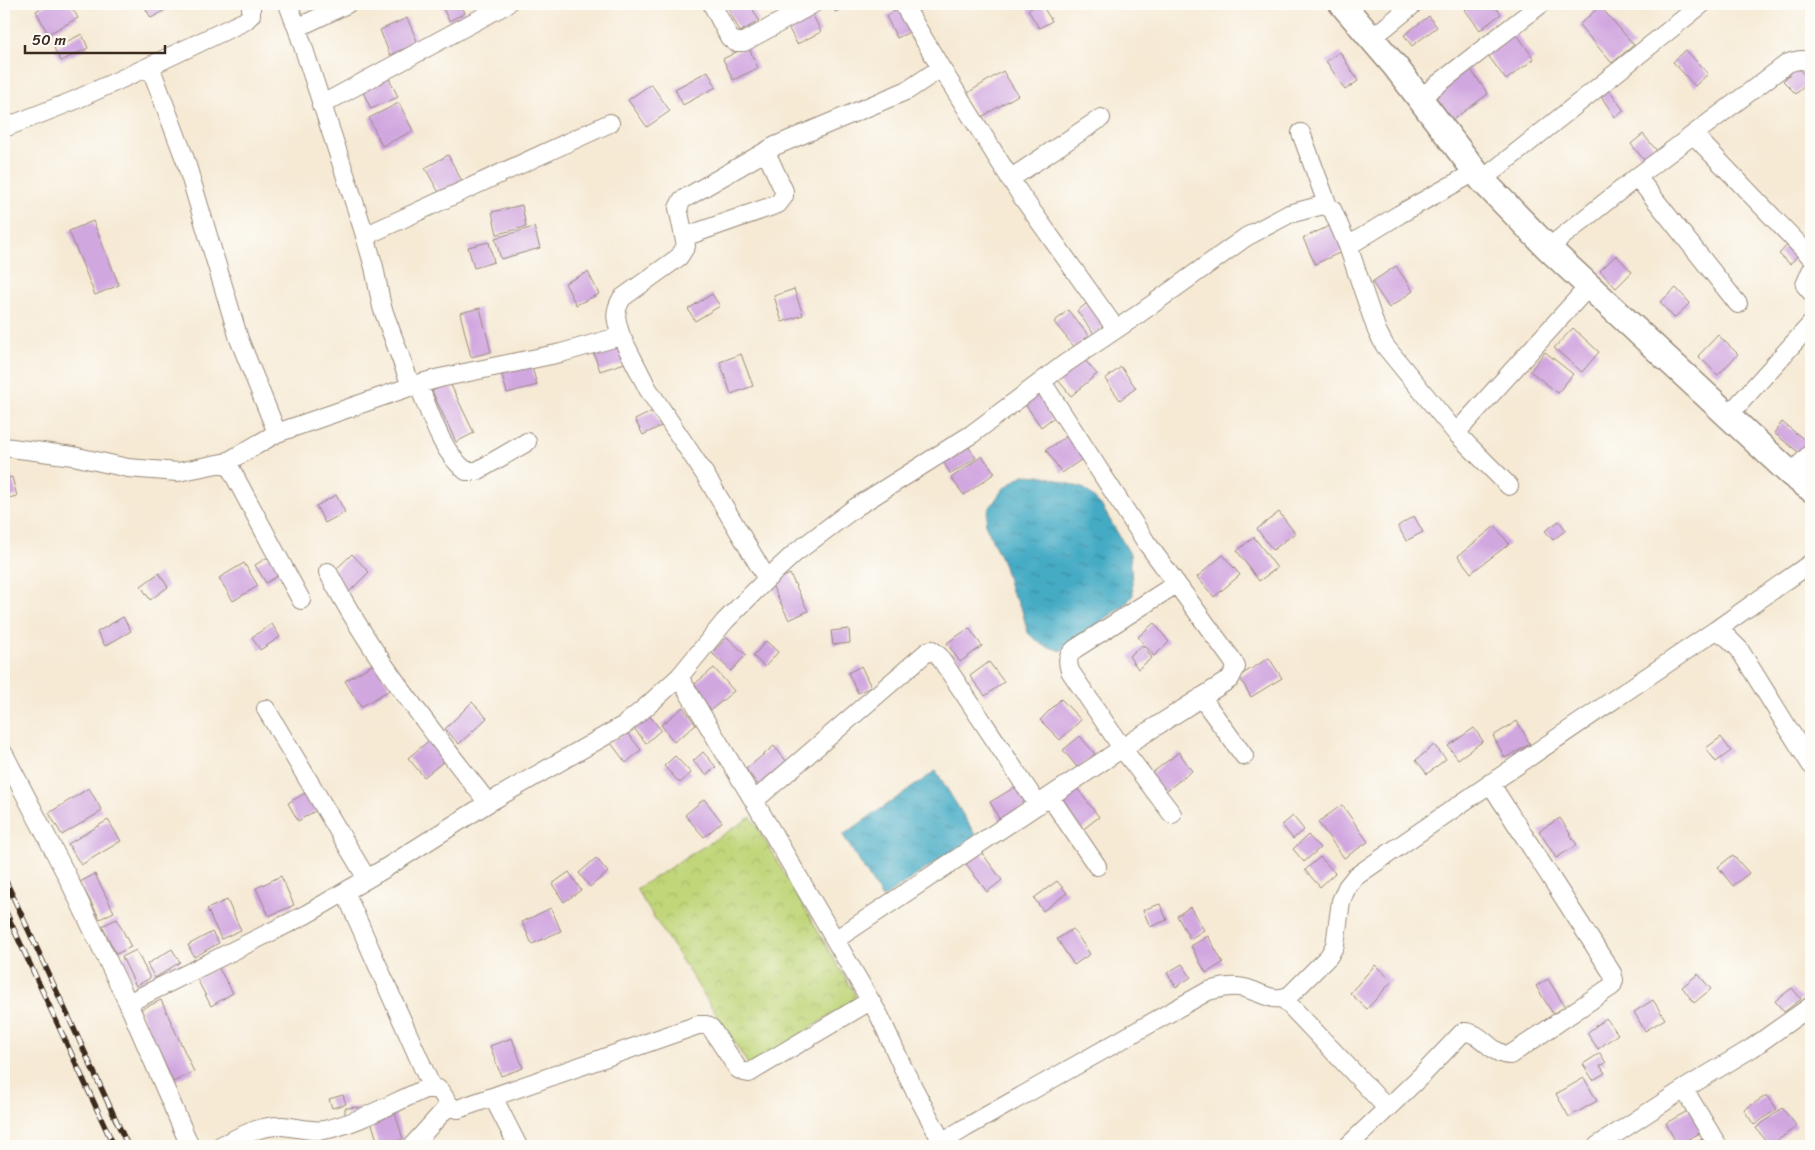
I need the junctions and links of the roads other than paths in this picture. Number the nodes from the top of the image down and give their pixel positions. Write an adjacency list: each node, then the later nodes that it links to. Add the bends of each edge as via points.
1 (288, 4): 12 (street)
2 (346, 4): 12 (street)
3 (507, 4): 18 (street)
4 (712, 4): 5 (street, via 729,37 735,42 744,42)
5 (813, 4)
6 (903, 4): 16 (street)
7 (1342, 4): 13 (street)
8 (1414, 4): 13 (street)
9 (1542, 4): 17 (street)
10 (1702, 4): 25 (street)
11 (256, 5): 15 (street, via 245,21)
12 (297, 28): 18 (street)
13 (1372, 38): 17 (street)
14 (1811, 64): 23 (street, via 1806,60 1788,63)
15 (150, 66): 21 (street); 44 (street, via 185,159 239,339)
16 (941, 68): 24 (street, via 908,90); 27 (street)
17 (1420, 98): 25 (street)
18 (321, 105): 29 (street)
19 (1101, 118): 27 (street)
20 (610, 123): 29 (street)
21 (4, 128)
22 (1301, 133): 28 (street)
23 (1694, 135): 26 (street); 33 (street)
24 (766, 152): 30 (street, via 682,200 678,208); 30 (street, via 784,191 782,201)
25 (1479, 176): 31 (street, via 1400,214); 32 (street)
26 (1637, 177): 32 (street); 37 (street)
27 (1010, 178): 39 (street)
28 (1328, 206): 31 (street); 39 (street, via 1289,214 1246,237)
29 (365, 236): 42 (street, via 382,306)
30 (684, 237): 40 (street, via 686,246 682,254 622,298 616,308)
31 (1348, 246): 45 (street, via 1385,346)
32 (1548, 248): 35 (street)
33 (1811, 257)
34 (1811, 271): 36 (street, via 1805,285)
35 (1589, 286): 43 (street); 45 (street)
36 (1811, 292)
37 (1738, 304)
38 (1811, 324): 43 (street)
39 (1116, 329): 41 (street)
40 (621, 336): 42 (street, via 561,353); 55 (street, via 648,389 706,476)
41 (1042, 382): 55 (street, via 972,434 856,507 795,553); 56 (street)
42 (414, 385): 44 (street); 46 (street, via 444,444 466,471 477,471)
43 (1728, 416): 50 (street)
44 (277, 433): 49 (street)
45 (1456, 433): 51 (street)
46 (527, 442)
47 (4, 447): 49 (street, via 73,456 128,468 178,472)
48 (1811, 453): 50 (street)
49 (227, 462): 57 (street)
50 (1791, 474): 52 (street)
51 (1509, 486)
52 (1811, 489)
53 (1811, 563): 58 (street)
54 (328, 572): 69 (street, via 369,644)
55 (767, 579): 59 (street, via 725,621)
56 (1176, 584): 60 (street, via 1236,667 1230,678); 62 (street, via 1068,655 1070,671)
57 (301, 600)
58 (1716, 630): 65 (street, via 1739,649); 66 (street)
59 (679, 677): 67 (street); 69 (street, via 624,724)
60 (1201, 697): 62 (street); 64 (street)
61 (266, 709): 72 (street)
62 (1122, 748): 68 (street); 70 (street)
63 (4, 754): 77 (street)
64 (1244, 756)
65 (1811, 764)
66 (1490, 782): 75 (street, via 1355,877 1341,901 1336,939 1329,956 1290,995); 83 (street, via 1614,980 1612,986 1510,1055 1500,1054 1474,1034 1462,1032)
67 (754, 801): 68 (street, via 932,650); 74 (street)
68 (1044, 801): 71 (street); 74 (street)
69 (488, 802): 72 (street)
70 (1172, 814)
71 (1097, 866)
72 (367, 879): 73 (street)
73 (345, 892): 77 (street, via 297,920); 79 (street)
74 (835, 940): 76 (street)
75 (1283, 998): 83 (street); 85 (street, via 1275,999 1227,986 1208,991)
76 (870, 1001): 81 (street, via 749,1073 738,1069 711,1028 698,1024); 85 (street)
77 (128, 1003): 86 (street)
78 (1811, 1006): 80 (street, via 1752,1048)
79 (432, 1088): 82 (street, via 442,1092); 87 (street, via 342,1126 321,1130 280,1126 265,1128)
80 (1684, 1089): 84 (street); 92 (street)
81 (493, 1097): 82 (street, via 458,1109); 89 (street)
82 (449, 1105): 88 (street)
83 (1387, 1108): 90 (street)
84 (1620, 1140): 91 (street)
85 (941, 1145)
86 (190, 1146)
87 (220, 1146)
88 (412, 1146)
89 (518, 1146)
90 (1348, 1146)
91 (1597, 1146)
92 (1718, 1146)

